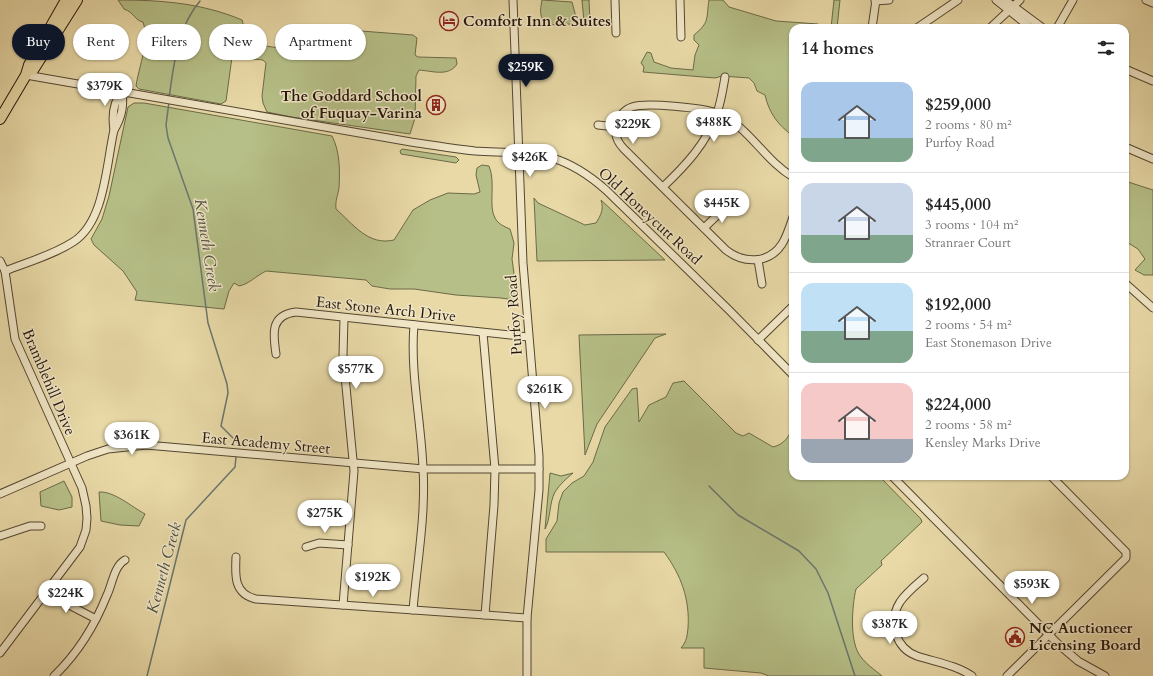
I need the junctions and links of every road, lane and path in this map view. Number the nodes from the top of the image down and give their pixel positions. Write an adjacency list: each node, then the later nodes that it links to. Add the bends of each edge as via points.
1 (66, 0): 25 (highway)
2 (77, 0): 25 (highway, via 35,68)
3 (513, 0): 34 (street, Purfoy Road)
4 (615, 0): 22 (street)
5 (680, 0): 23 (street)
6 (889, 0): 13 (street)
7 (958, 0): 17 (street)
8 (996, 0): 15 (street)
9 (1006, 0): 15 (street)
10 (1020, 0): 15 (street)
11 (1073, 0): 21 (street)
12 (1146, 0): 14 (street)
13 (876, 1): 16 (street)
14 (1153, 3)
15 (1011, 9): 18 (street); 19 (street); 20 (street)
16 (873, 24)
17 (923, 24)
18 (994, 24)
19 (1027, 24)
20 (1036, 24)
21 (1059, 24)
22 (616, 33)
23 (681, 37)
24 (1129, 71): 27 (street)
25 (26, 75): 28 (street, Old Honeycutt Road); 30 (highway)
26 (725, 77): 29 (street)
27 (1153, 81)
28 (122, 92): 34 (street, Old Honeycutt Road, via 411,142 475,151); 43 (street, via 124,100 120,122 114,130 100,205 88,230 64,248)
29 (717, 113): 32 (street, via 638,105 623,113); 36 (street, via 739,126 773,162); 37 (street, via 696,152)
30 (0, 119)
31 (598, 125): 32 (street)
32 (616, 127): 37 (street, via 620,146)
33 (1129, 149): 35 (street)
34 (520, 152): 51 (street, Purfoy Road); 52 (street, Old Honeycutt Road, via 566,162 588,175)
35 (1153, 159)
36 (789, 174)
37 (663, 187): 39 (street)
38 (727, 206): 39 (street)
39 (704, 228): 41 (street, via 731,254 742,259)
40 (789, 228): 41 (street, via 779,248)
41 (758, 260): 44 (street)
42 (0, 261): 43 (street, Bramblehill Drive)
43 (5, 271): 56 (street, Bramblehill Drive, via 15,339)
44 (762, 284)
45 (1129, 287): 46 (street)
46 (1153, 308)
47 (789, 310): 52 (street)
48 (344, 318): 49 (street, East Stone Arch Drive); 53 (street, East Stone Arch Drive, via 296,312 285,315 273,330); 55 (street, via 343,355)
49 (414, 325): 50 (street, East Stone Arch Drive); 59 (street)
50 (483, 333): 51 (street, East Stone Arch Drive); 57 (street)
51 (528, 337): 58 (street, Purfoy Road)
52 (758, 340): 54 (street, Old Honeycutt Road)
53 (276, 354)
54 (789, 371)
55 (353, 463): 56 (street, East Academy Street, via 146,445 108,449); 59 (street, East Academy Street); 65 (street)
56 (71, 464): 62 (street, East Academy Street); 70 (street, Bramblehill Drive, via 85,499 86,530 77,552)
57 (495, 469): 58 (street, East Academy Street); 59 (street, East Academy Street); 73 (street)
58 (539, 469): 74 (street, Purfoy Road)
59 (424, 470): 72 (street, via 424,497)
60 (896, 480): 76 (street)
61 (1055, 480): 76 (street, via 1126,552 1126,558)
62 (0, 494)
63 (41, 526): 64 (street, via 30,526)
64 (0, 536)
65 (348, 545): 66 (street, via 319,542); 71 (street)
66 (306, 547)
67 (236, 557): 71 (street, via 236,583 246,596 256,599)
68 (125, 560): 75 (street, via 118,566)
69 (924, 578): 80 (street, via 902,600 896,610 894,623 898,640 908,651 916,655 960,669)
70 (49, 589): 75 (street, via 71,606); 77 (street, Bramblehill Drive)
71 (343, 605): 72 (street)
72 (413, 610): 73 (street)
73 (484, 615): 74 (street)
74 (527, 618): 79 (street, Purfoy Road)
75 (96, 619): 78 (street, via 69,661)
76 (1049, 635): 81 (street); 82 (street, via 1078,661)
77 (0, 653)
78 (54, 676)
79 (527, 676)
80 (972, 676)
81 (1007, 676)
82 (1105, 676)

